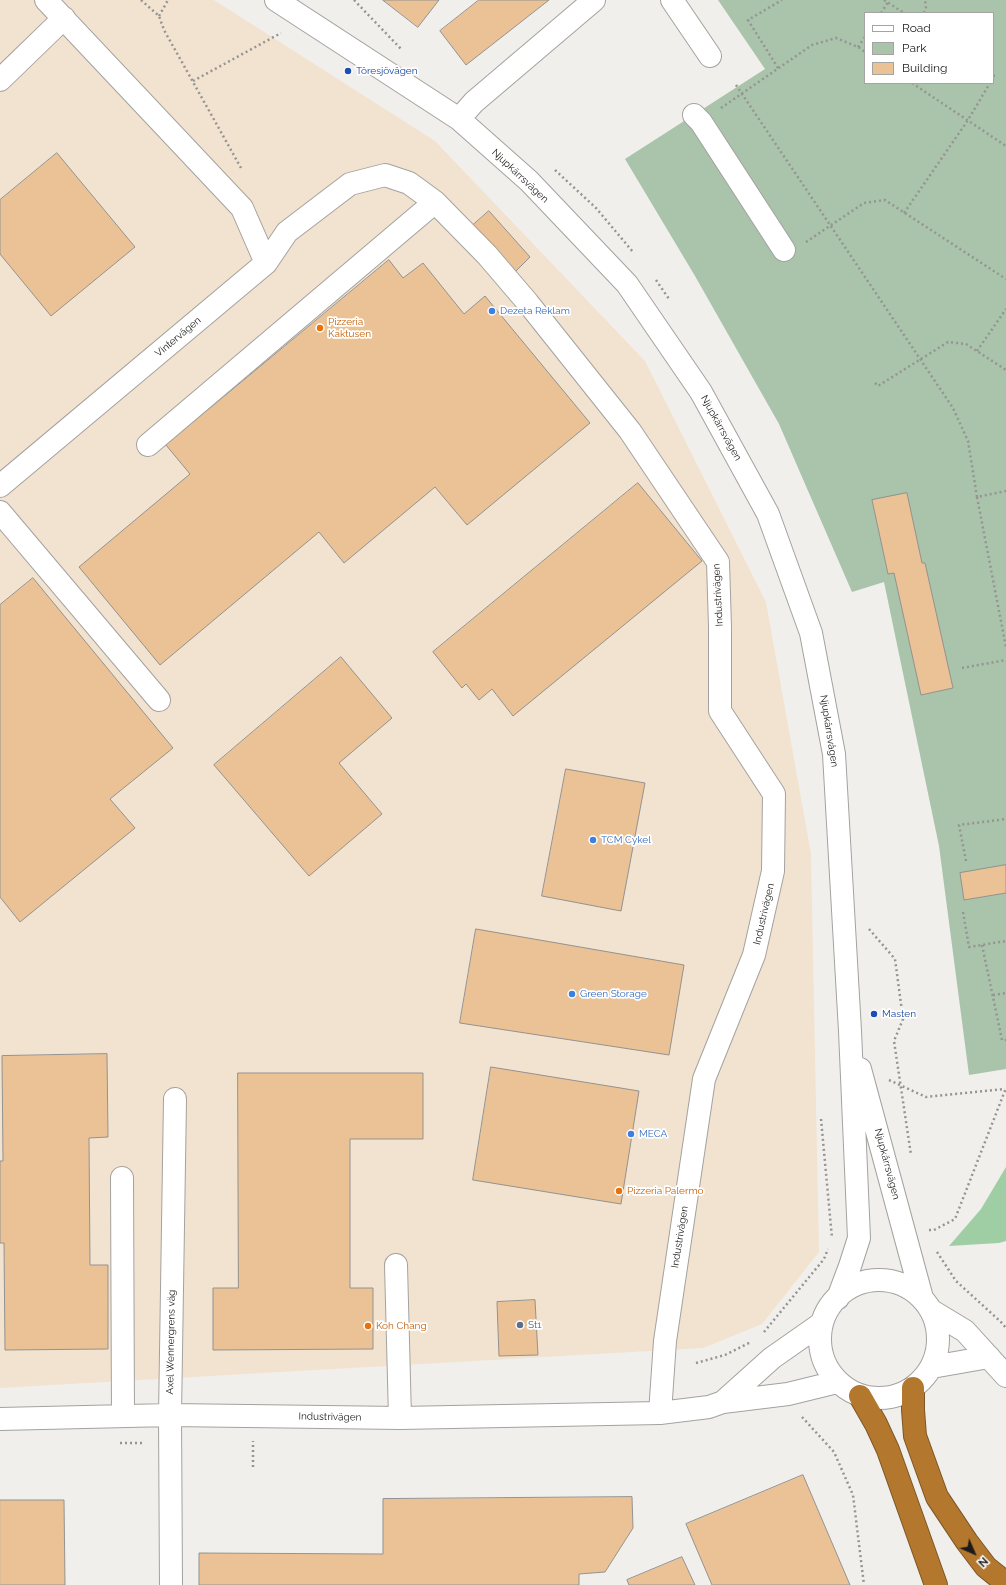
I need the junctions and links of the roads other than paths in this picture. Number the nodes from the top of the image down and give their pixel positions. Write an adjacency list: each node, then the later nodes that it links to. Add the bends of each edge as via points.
1 (46, 0): 5 (street)
2 (276, 0): 9 (street, Njupkärrsvägen)
3 (594, 0): 9 (street, via 474,102)
4 (672, 0): 6 (street)
5 (64, 18): 7 (street); 13 (street, via 242,208)
6 (710, 56)
7 (0, 80)
8 (697, 118): 12 (street)
9 (459, 119): 18 (street, Njupkärrsvägen, via 529,182 627,284 701,392 768,514 811,633 834,754)
10 (350, 184): 11 (street, Industrivägen, via 385,175 409,183); 13 (street, Vintervägen, via 287,232)
11 (434, 202): 14 (street); 32 (street, Industrivägen, via 487,255 528,303 638,442 718,562 720,710 774,794 773,871 754,955 704,1079 665,1342)
12 (793, 247)
13 (266, 263): 15 (street, Vintervägen)
14 (148, 445)
15 (0, 486)
16 (0, 512): 17 (street)
17 (159, 700)
18 (850, 1031): 22 (street, Njupkärrsvägen, via 859,1238); 23 (street, Njupkärrsvägen)
19 (175, 1099): 33 (street, Axel Wennergrens väg)
20 (122, 1178): 34 (street)
21 (396, 1265): 35 (street)
22 (838, 1298): 23 (street, via 858,1284 881,1280 896,1282 909,1288); 24 (street, via 828,1309)
23 (927, 1304): 25 (street, via 966,1331); 26 (street, via 937,1325 939,1340)
24 (822, 1324): 28 (street, via 820,1344 823,1358); 31 (street, Industrivägen, via 772,1358)
25 (989, 1357): 26 (street); 27 (street)
26 (932, 1367): 29 (street, via 924,1379)
27 (1006, 1376)
28 (837, 1382): 30 (street); 31 (street, Industrivägen, via 788,1394)
29 (913, 1388): 30 (street, via 891,1398); 37 (highway, via 915,1436 937,1497 966,1542 986,1567)
30 (860, 1396): 39 (highway, via 888,1450)
31 (724, 1402): 32 (street, Industrivägen, via 709,1407)
32 (660, 1413): 35 (street, Industrivägen)
33 (170, 1415): 34 (street, Industrivägen); 35 (street, Industrivägen); 38 (street, Axel Wennergrens väg)
34 (123, 1416): 36 (street, Industrivägen)
35 (400, 1418)
36 (0, 1419)
37 (1006, 1583)
38 (171, 1585)
39 (936, 1585)

